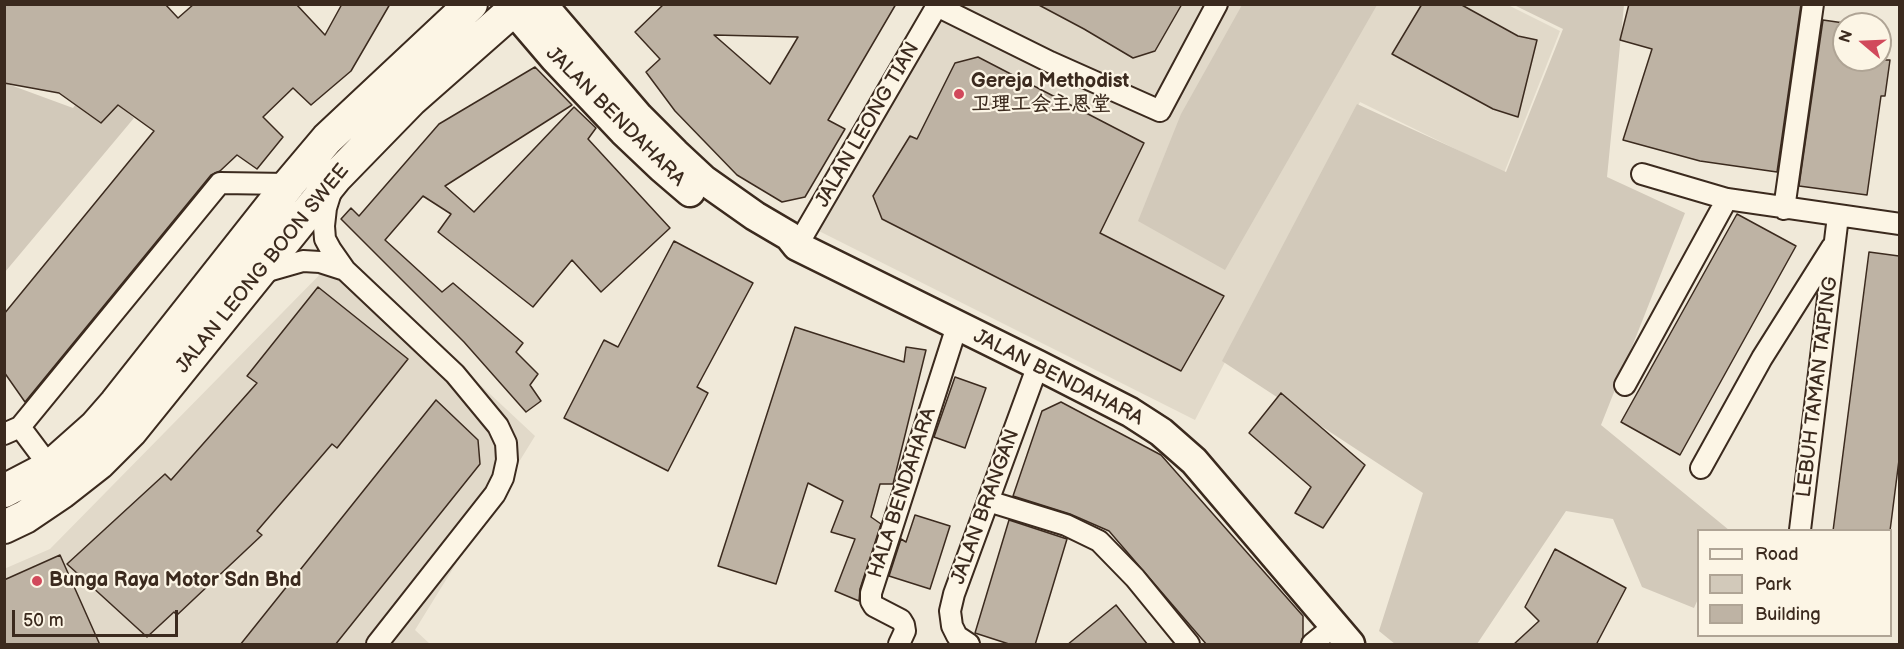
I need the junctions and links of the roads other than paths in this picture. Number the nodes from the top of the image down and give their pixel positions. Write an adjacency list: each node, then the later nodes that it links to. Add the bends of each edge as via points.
1 (471, 4): 8 (main road, JALAN LEONG BOON SWEE, via 327,139)
2 (1216, 4): 4 (street, via 1160,111 1050,62)
3 (1813, 4): 10 (street)
4 (938, 5): 14 (street, JALAN LEONG TIAN)
5 (519, 6): 7 (main road, JALAN LEONG BOON SWEE, via 411,100); 14 (main road, JALAN BENDAHARA, via 555,58 662,168 695,196 784,246)
6 (1642, 174): 9 (street)
7 (336, 177): 15 (street, via 326,208 324,232); 16 (main road, JALAN LEONG BOON SWEE)
8 (289, 184): 20 (street, JALAN LEONG BOON SWEE, via 220,183); 21 (main road, JALAN LEONG BOON SWEE, via 116,404)
9 (1727, 199): 10 (street); 19 (street)
10 (1784, 208): 11 (street)
11 (1838, 216): 12 (street); 13 (street, LEBUH TAMAN TAIPING)
12 (1899, 224)
13 (1835, 243): 22 (street, LEBUH TAMAN TAIPING, via 1762,358); 26 (street, LEBUH TAMAN TAIPING)
14 (797, 246): 17 (main road, JALAN BENDAHARA)
15 (345, 270): 16 (street, via 303,261); 28 (street, via 455,374 498,426 506,443 507,460 495,494)
16 (259, 273): 25 (main road, JALAN LEONG BOON SWEE, via 131,431 99,463 25,517)
17 (957, 326): 18 (main road, JALAN BENDAHARA); 29 (street, HALA BENDAHARA, via 871,593 874,606 902,620 905,631)
18 (1038, 365): 24 (street, JALAN BRANGAN); 27 (main road, JALAN BENDAHARA, via 1130,412 1194,461)
19 (1625, 385)
20 (12, 430): 21 (street)
21 (50, 467): 23 (main road, JALAN LEONG BOON SWEE)
22 (1701, 468)
23 (4, 491)
24 (988, 501): 30 (street, JALAN BRANGAN, via 950,611 957,636); 31 (street, via 1066,525 1098,541 1135,578)
25 (4, 527)
26 (1800, 529)
27 (1342, 635): 32 (street)
28 (383, 642)
29 (899, 645)
30 (969, 645)
31 (1189, 645)
32 (1312, 645)

